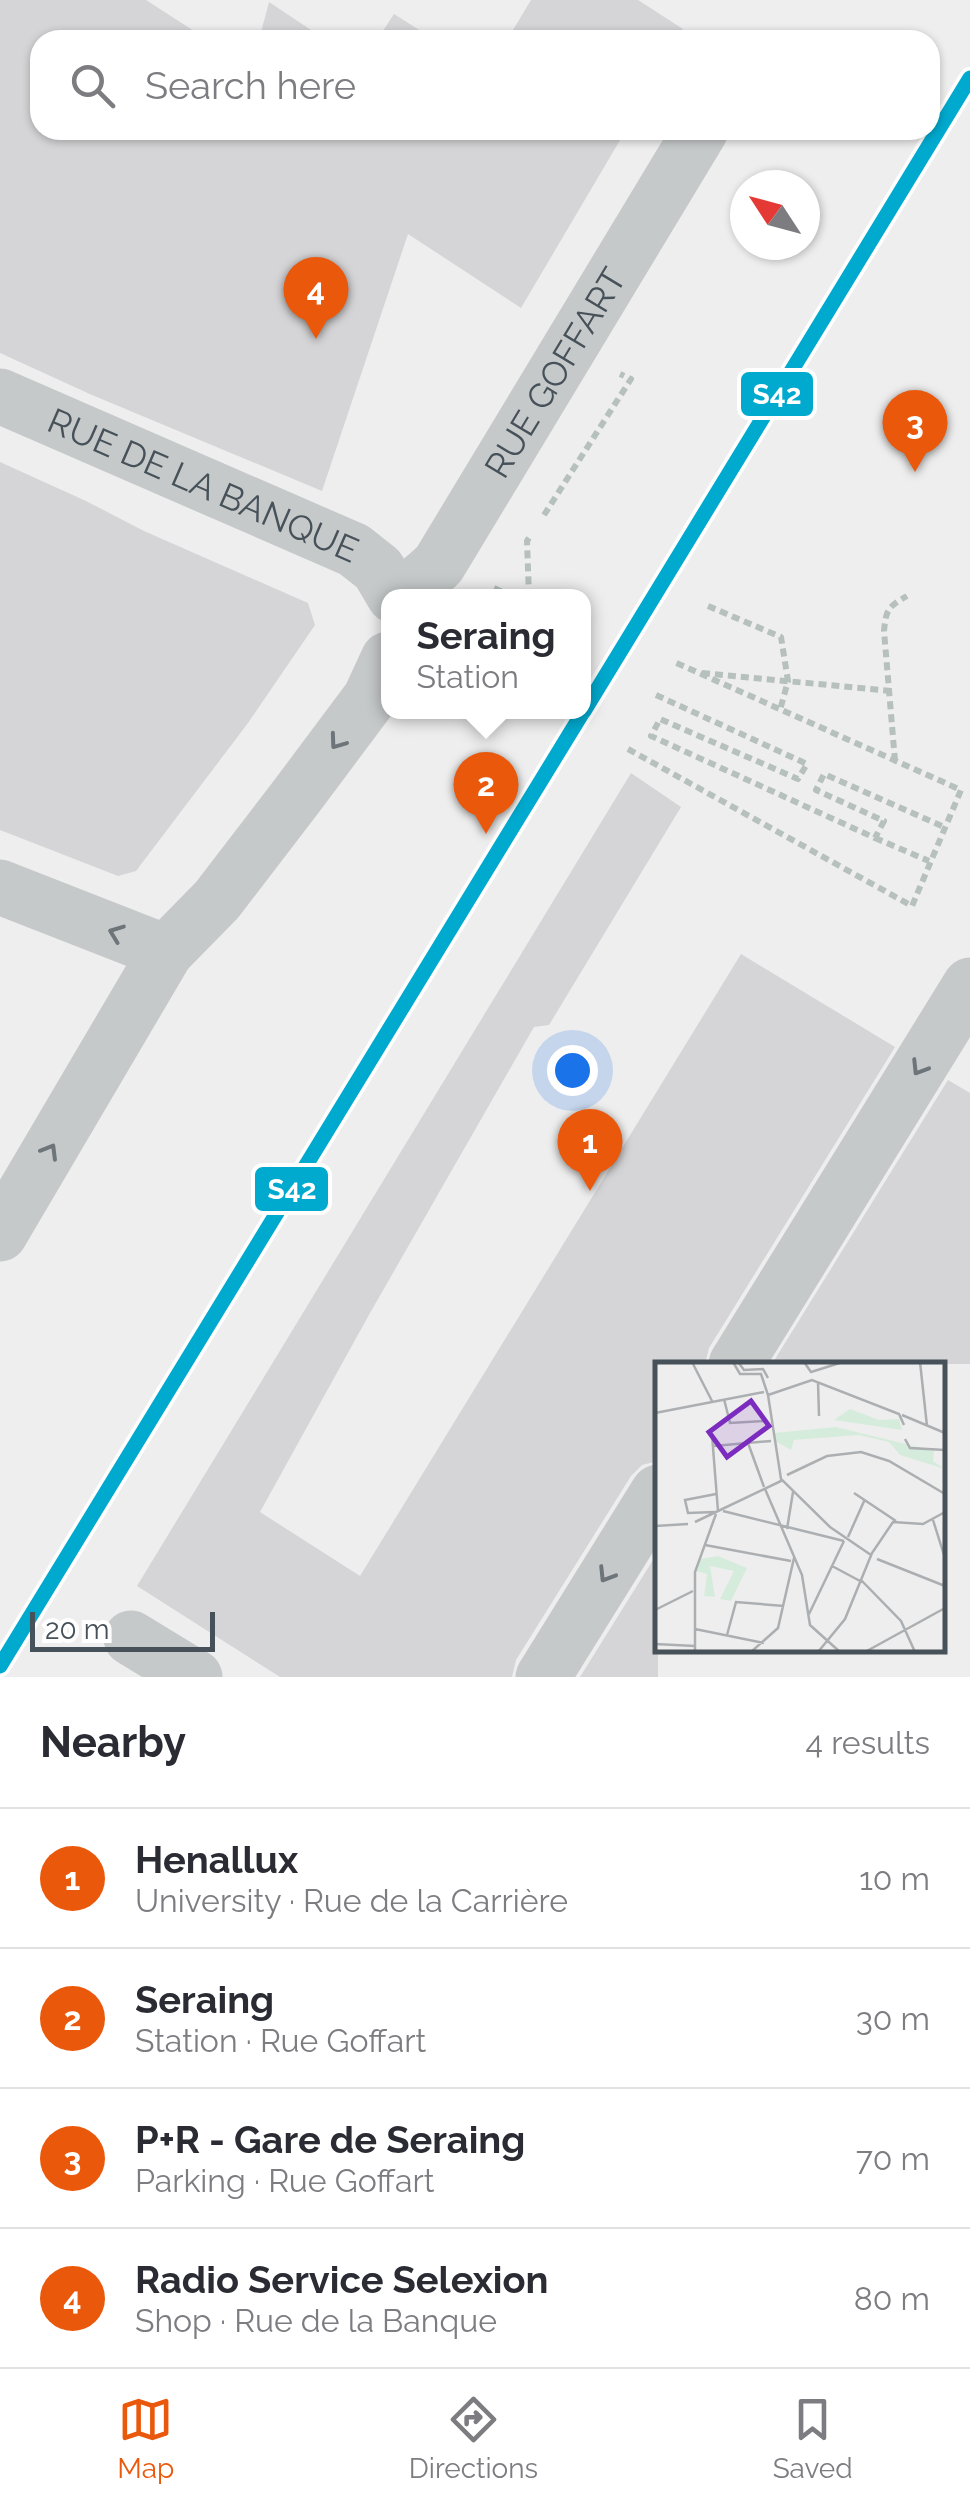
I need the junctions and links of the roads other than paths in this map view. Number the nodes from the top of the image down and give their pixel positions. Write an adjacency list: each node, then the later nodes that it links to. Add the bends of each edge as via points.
1 (695, 140): 4 (street, RUE GOFFART, via 439,564)
2 (0, 396): 3 (street, RUE DE LA BANQUE, via 354,550)
3 (390, 589)
4 (408, 589)
5 (381, 675): 7 (street, one-way to 7, via 296,798)
6 (0, 887): 7 (street, one-way to 6)
7 (166, 952): 9 (street, one-way to 7)
8 (970, 985): 10 (street, one-way to 10)
9 (0, 1234)
10 (737, 1362)
11 (655, 1497): 14 (street, one-way to 14)
12 (131, 1638): 13 (street)
13 (195, 1677)
14 (543, 1677)

